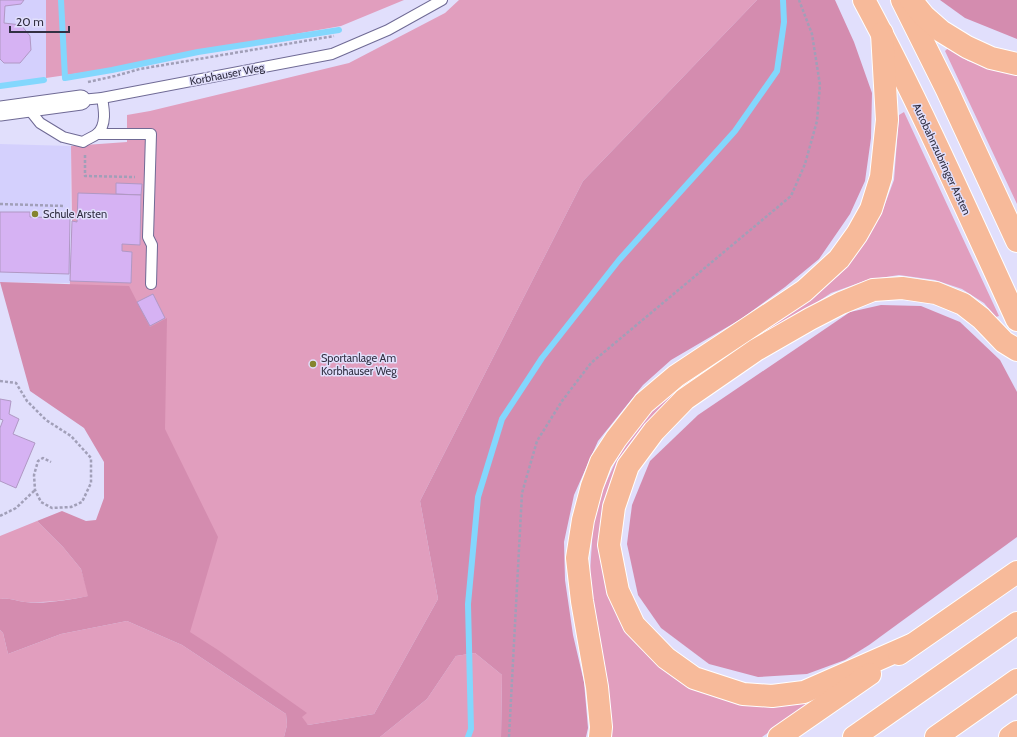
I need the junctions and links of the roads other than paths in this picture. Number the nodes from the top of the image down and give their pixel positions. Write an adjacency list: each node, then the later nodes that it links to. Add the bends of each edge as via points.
1 (442, 0): 8 (lane, Korbhauser Weg, via 388,30 332,54)
2 (864, 0): 5 (highway, Autobahnzubringer Arsten)
3 (902, 0): 12 (highway)
4 (912, 0): 6 (highway, via 924,16 941,31 967,47 991,58)
5 (882, 33): 14 (highway, Autobahnzubringer Arsten); 21 (highway, via 887,120 881,177 871,209 857,234 839,259 804,291 676,376 644,403 601,462 583,520 577,558 598,687)
6 (1017, 64)
7 (83, 91): 8 (lane, Korbhauser Weg); 9 (street, Korbhauser Weg)
8 (102, 98): 11 (lane, via 105,111 103,123)
9 (28, 108): 10 (street, Korbhauser Weg); 11 (lane, via 40,123 62,137 83,142)
10 (0, 111)
11 (97, 134): 13 (lane, via 151,134 148,237 152,245)
12 (1017, 241)
13 (151, 284)
14 (1017, 320)
15 (1017, 350): 18 (highway, via 1004,342 963,304 936,293 902,288 873,290 841,303 756,350 685,399 654,431 628,466 614,507 609,545 618,591 634,625 666,658 694,678 743,694 772,696 804,692)
16 (1017, 572): 18 (highway)
17 (1017, 623): 23 (highway)
18 (911, 646): 22 (highway)
19 (1017, 680): 24 (highway)
20 (1017, 732): 25 (highway)
21 (600, 737)
22 (779, 737)
23 (854, 737)
24 (936, 737)
25 (1010, 737)

